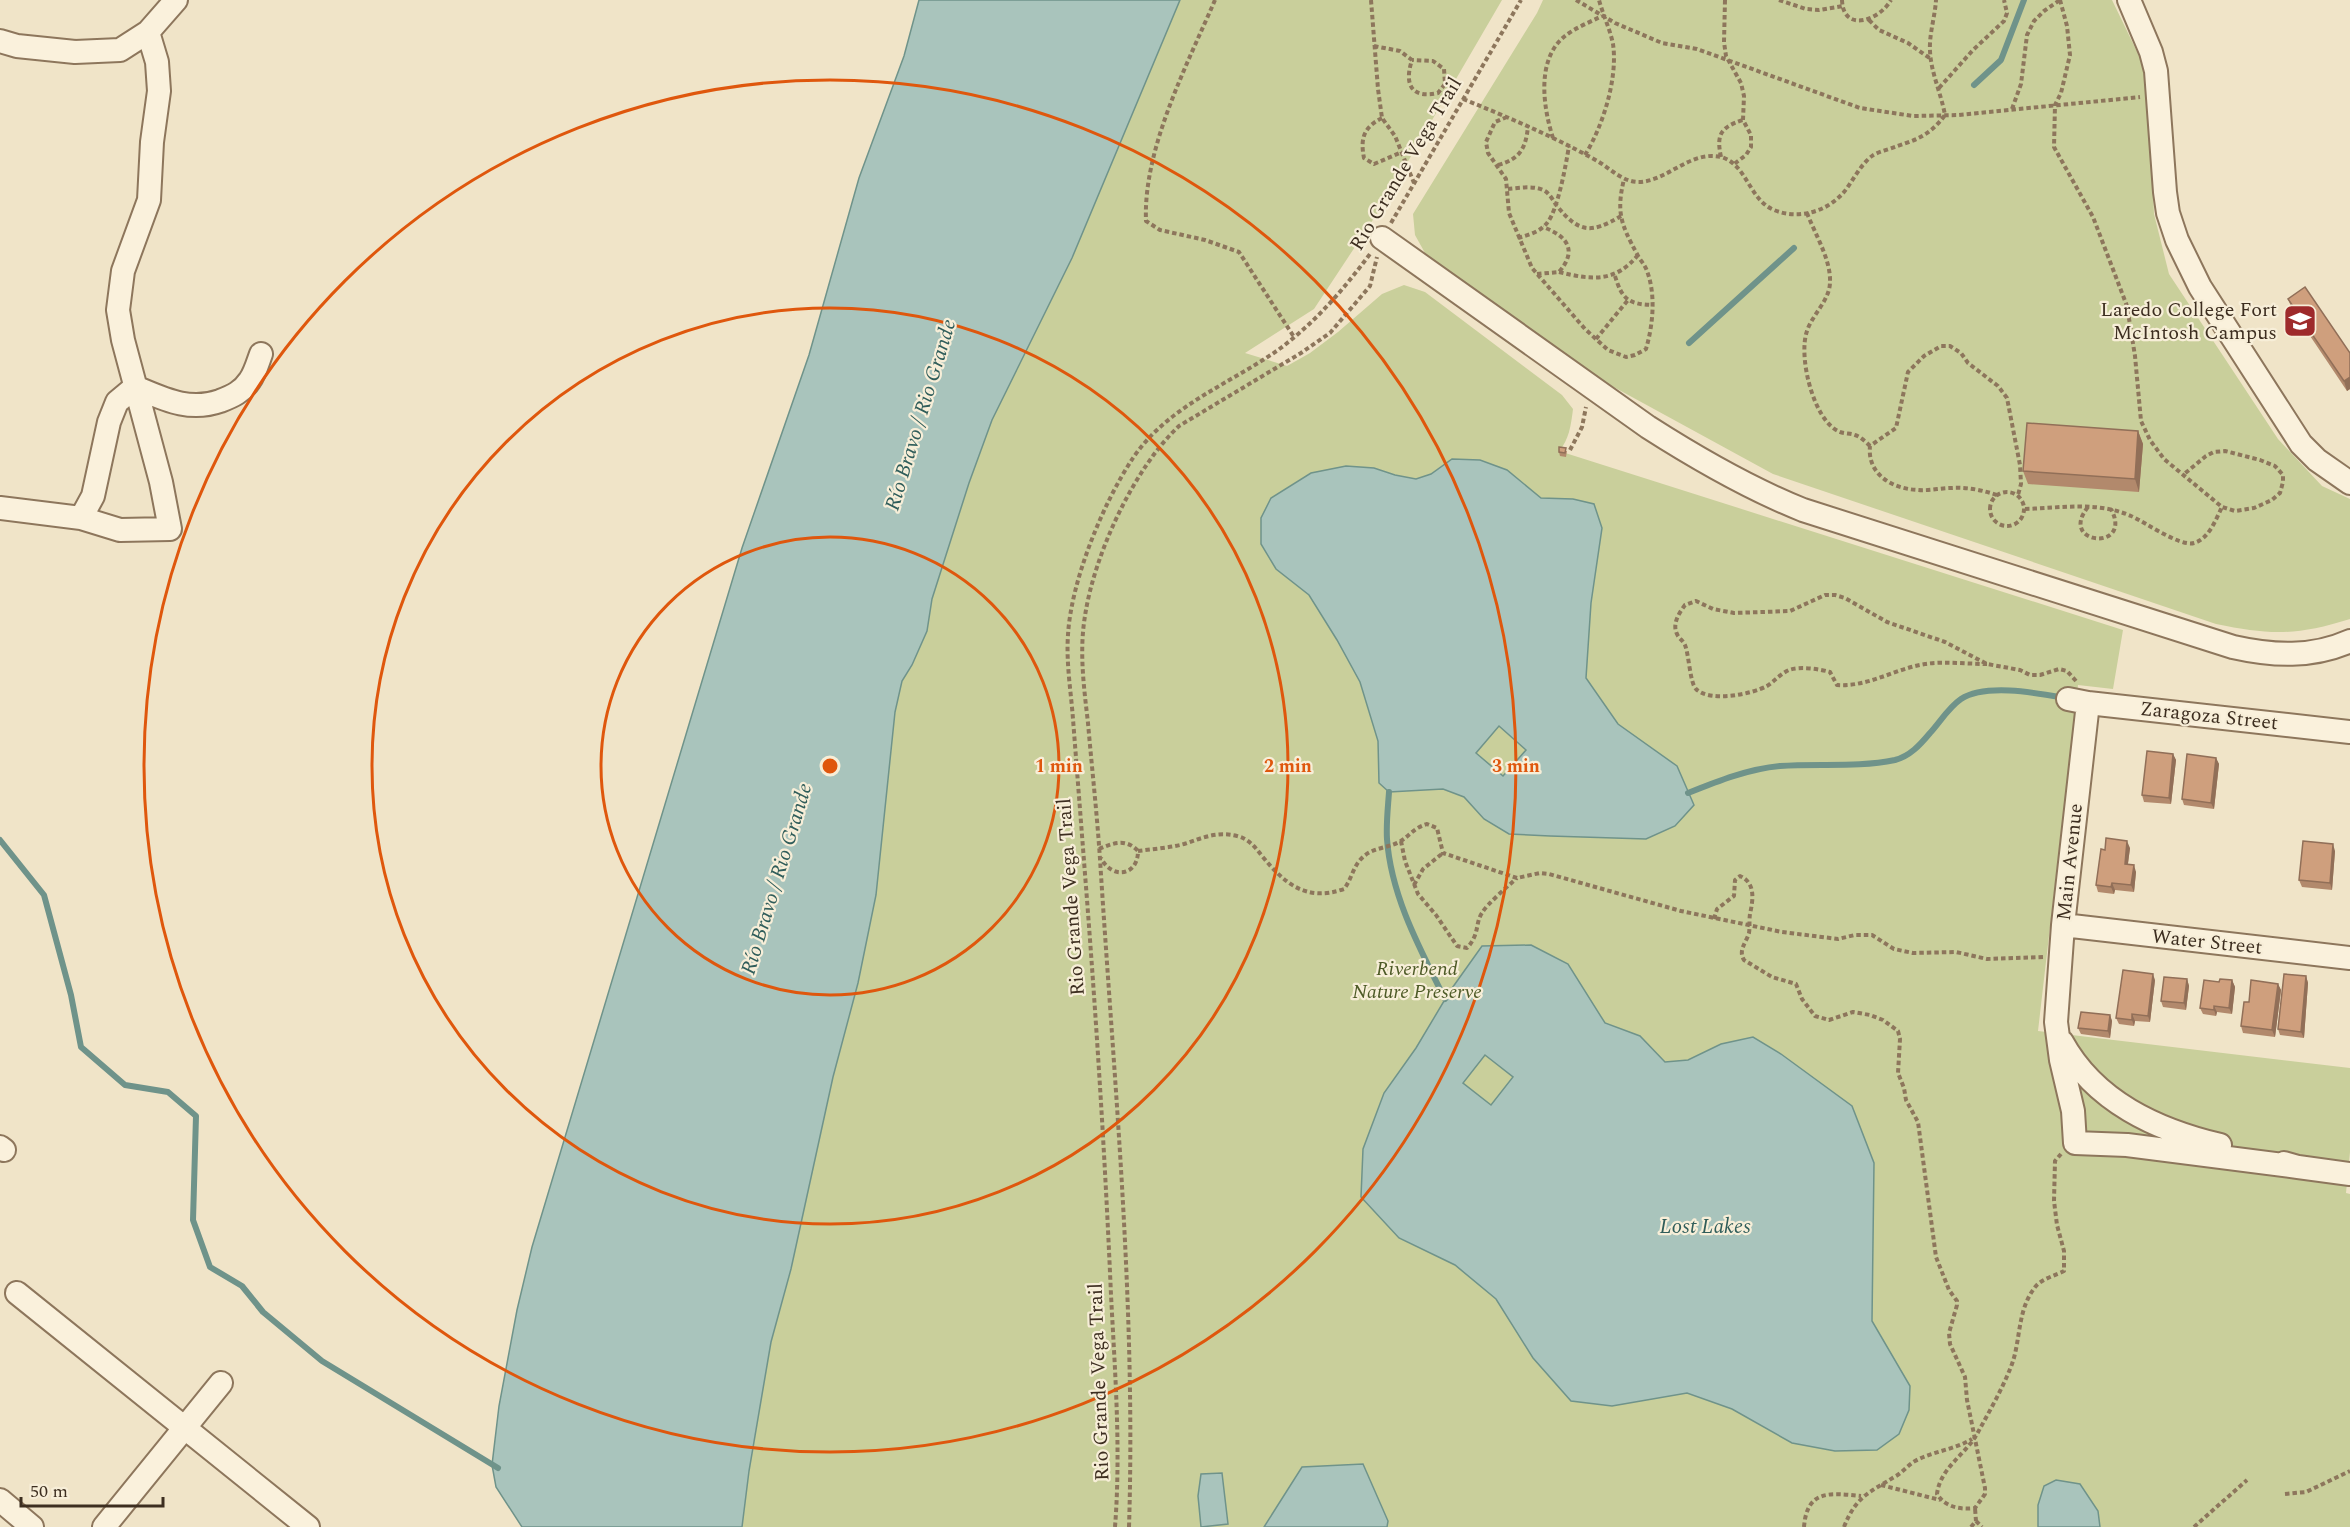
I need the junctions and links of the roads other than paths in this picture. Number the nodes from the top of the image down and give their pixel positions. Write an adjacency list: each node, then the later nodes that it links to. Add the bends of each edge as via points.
1 (176, 0): 3 (street)
2 (2129, 0): 8 (street, via 2151,52 2168,213 2188,265 2294,435 2317,460)
3 (148, 32): 4 (street, via 120,50 75,52); 7 (street, via 157,62 159,91 149,200 123,271 118,310)
4 (0, 41)
5 (1382, 238): 11 (street, via 1690,454 1764,494 1803,510 2233,647 2296,655)
6 (261, 354): 7 (street, via 252,379 237,395 216,403 196,407 176,404)
7 (135, 387): 10 (street, via 117,402 93,496); 10 (street, via 170,529 120,530)
8 (2350, 483)
9 (0, 508): 10 (street)
10 (81, 518)
11 (2350, 641)
12 (2078, 695): 13 (street, Zaragoza Street); 14 (street, Main Avenue)
13 (2350, 732)
14 (2063, 925): 15 (street, Water Street); 16 (street, Main Avenue)
15 (2350, 958)
16 (2055, 1022): 17 (street, via 2069,1055 2098,1089 2117,1104 2192,1138); 17 (street, via 2073,1111 2075,1143 2127,1145)
17 (2298, 1167): 18 (street)
18 (2350, 1174)
19 (17, 1293): 21 (street)
20 (221, 1383): 21 (street)
21 (185, 1428): 24 (street); 25 (street)
22 (0, 1500): 23 (street)
23 (32, 1527)
24 (104, 1527)
25 (308, 1527)

